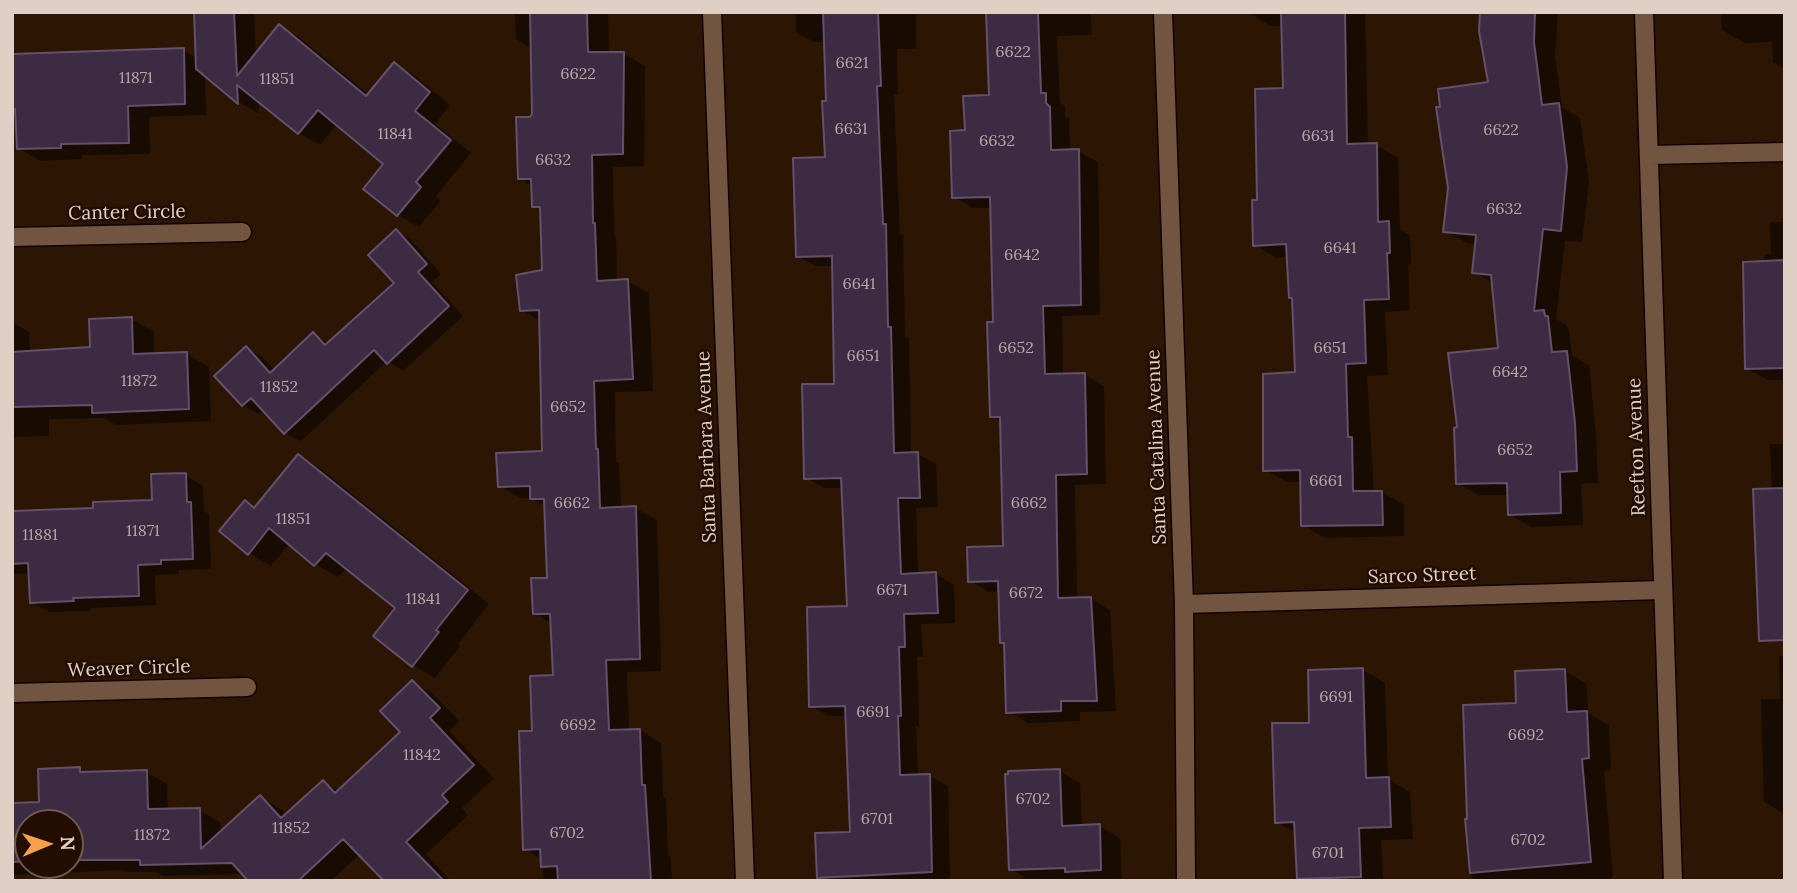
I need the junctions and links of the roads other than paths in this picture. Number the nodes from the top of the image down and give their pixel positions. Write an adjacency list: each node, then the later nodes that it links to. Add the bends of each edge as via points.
1 (712, 12): 12 (street, Santa Barbara Avenue)
2 (1163, 12): 9 (street, Santa Catalina Avenue)
3 (1644, 12): 5 (street, Reefton Avenue)
4 (1785, 152): 5 (street)
5 (1650, 155): 8 (street, Reefton Avenue)
6 (242, 232): 7 (street, Canter Circle)
7 (12, 237)
8 (1662, 590): 9 (street, Sarco Street); 14 (street, Reefton Avenue)
9 (1184, 604): 13 (street, Santa Catalina Avenue)
10 (247, 687): 11 (street, Weaver Circle)
11 (12, 693)
12 (745, 881)
13 (1186, 881)
14 (1672, 881)

